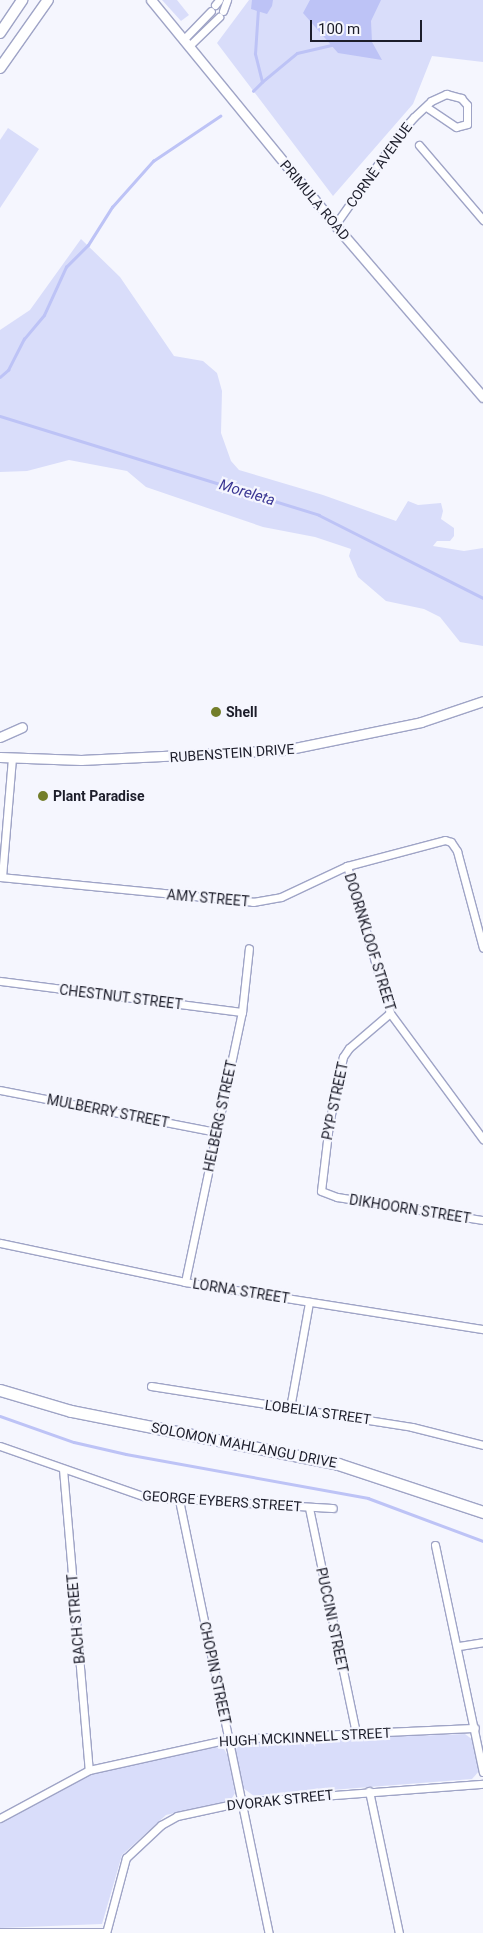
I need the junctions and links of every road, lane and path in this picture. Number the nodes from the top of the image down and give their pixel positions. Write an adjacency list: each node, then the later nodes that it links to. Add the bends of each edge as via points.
1 (22, 0): 6 (main road)
2 (48, 0): 8 (main road)
3 (151, 0): 7 (street, PRIMULA ROAD)
4 (227, 0): 7 (street, via 221,14)
5 (215, 6): 7 (street)
6 (0, 33)
7 (186, 43): 12 (street, PRIMULA ROAD)
8 (0, 68)
9 (426, 107): 9 (street, CORNÈ AVENUE, via 456,127 467,124 466,105 456,96 441,95); 12 (street, CORNÈ AVENUE, via 400,133)
10 (419, 145): 11 (street)
11 (483, 220)
12 (335, 225): 13 (street, PRIMULA ROAD)
13 (483, 397)
14 (483, 701): 17 (street, RUBENSTEIN DRIVE, via 421,722 285,750 81,760)
15 (22, 727): 16 (street)
16 (0, 737)
17 (5, 757): 18 (street)
18 (4, 828): 19 (street); 21 (street)
19 (0, 838)
20 (347, 866): 21 (street, AMY STREET, via 281,897 253,902); 23 (street, AMY STREET, via 436,841 445,840 455,846); 26 (street, DOORNKLOOF STREET)
21 (1, 877)
22 (249, 948): 25 (street, HELBERG STREET)
23 (483, 948)
24 (0, 981): 25 (street, CHESTNUT STREET)
25 (242, 1012): 28 (street, HELBERG STREET)
26 (390, 1013): 29 (street, DOORNKLOOF STREET); 30 (street, PYP STREET, via 343,1057 319,1187 324,1194)
27 (0, 1090): 28 (street, MULBERRY STREET)
28 (216, 1132): 33 (street, HELBERG STREET)
29 (483, 1139)
30 (337, 1197): 31 (street, DIKHOORN STREET)
31 (483, 1220)
32 (0, 1243): 33 (street, LORNA STREET)
33 (185, 1282): 34 (street, LORNA STREET)
34 (309, 1302): 35 (street, LORNA STREET); 38 (street)
35 (483, 1329)
36 (151, 1386): 38 (street, LOBELIA STREET)
37 (0, 1389): 45 (main road, SOLOMON MAHLANGU DRIVE, via 80,1412 338,1464)
38 (290, 1408): 39 (street, LOBELIA STREET, via 447,1433)
39 (483, 1445)
40 (0, 1446): 41 (street, GEORGE EYBERS STREET)
41 (63, 1469): 42 (street, GEORGE EYBERS STREET, via 139,1496); 52 (street, BACH STREET)
42 (179, 1500): 43 (street, GEORGE EYBERS STREET); 51 (street, CHOPIN STREET)
43 (309, 1508): 44 (street, GEORGE EYBERS STREET); 50 (street, PUCCINI STREET)
44 (333, 1508)
45 (483, 1512)
46 (435, 1545): 48 (street)
47 (483, 1642): 48 (street)
48 (459, 1646): 49 (street)
49 (475, 1728): 50 (street, HUGH MCKINNELL STREET); 53 (street)
50 (356, 1733): 51 (street, HUGH MCKINNELL STREET)
51 (229, 1739): 52 (street, HUGH MCKINNELL STREET); 56 (street, CHOPIN STREET)
52 (89, 1770): 57 (street, HUGH MCKINNELL STREET)
53 (483, 1772)
54 (483, 1784): 55 (street, DVORAK STREET)
55 (369, 1791): 56 (street, DVORAK STREET); 62 (street)
56 (242, 1802): 60 (street, DVORAK STREET, via 171,1819 129,1854 122,1866); 61 (street, CHOPIN STREET)
57 (0, 1818)
58 (0, 1932): 59 (street, DVORAK STREET)
59 (17, 1932): 60 (street, DVORAK STREET)
60 (105, 1933)
61 (269, 1933)
62 (399, 1933)

